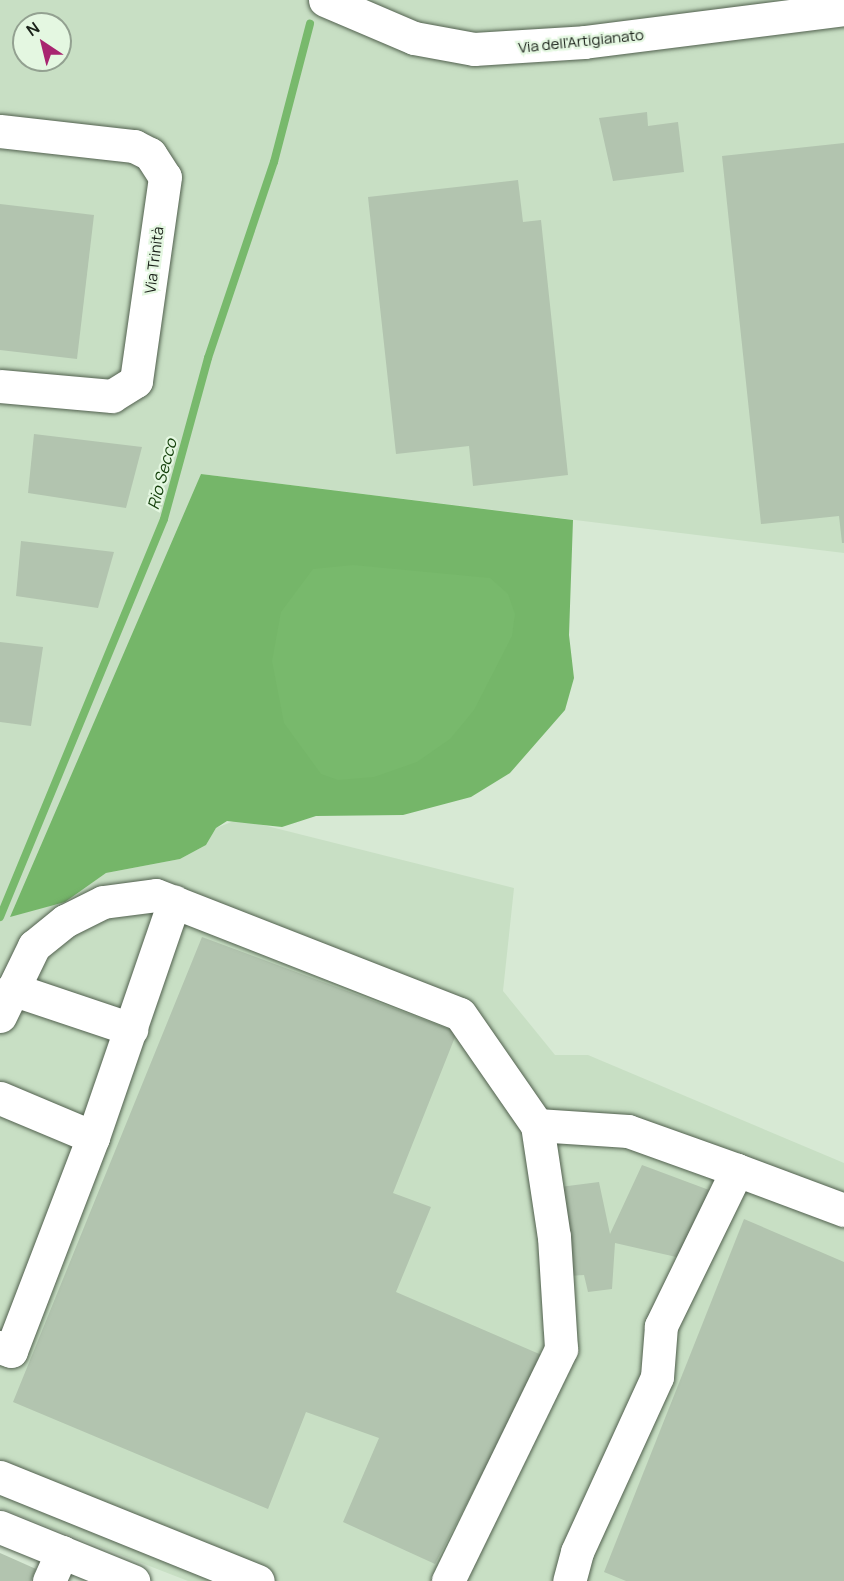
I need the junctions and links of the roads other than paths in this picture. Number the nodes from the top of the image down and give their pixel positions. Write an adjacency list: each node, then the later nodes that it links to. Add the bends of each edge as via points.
1 (325, 0): 2 (street, Via dell'Artigianato, via 414,38 474,49 584,42)
2 (844, 9)
3 (0, 131): 4 (street, Via Trinità, via 134,146 150,154 165,177 136,381 112,396)
4 (0, 386)
5 (174, 902): 6 (street, via 156,895 104,902 65,921 34,946); 7 (street); 9 (street, via 450,1007 469,1026)
6 (6, 1003): 7 (street)
7 (131, 1029): 10 (street)
8 (0, 1098): 10 (street)
9 (537, 1125): 11 (street, via 628,1131); 20 (street, via 554,1237 561,1349)
10 (93, 1137): 13 (street, via 11,1352)
11 (736, 1170): 12 (street); 21 (street, via 661,1326 657,1377 577,1552)
12 (844, 1210)
13 (0, 1347)
14 (0, 1477): 19 (street)
15 (0, 1527): 16 (street)
16 (56, 1567): 17 (street)
17 (101, 1575): 18 (street)
18 (134, 1581)
19 (258, 1581)
20 (448, 1581)
21 (569, 1581)

